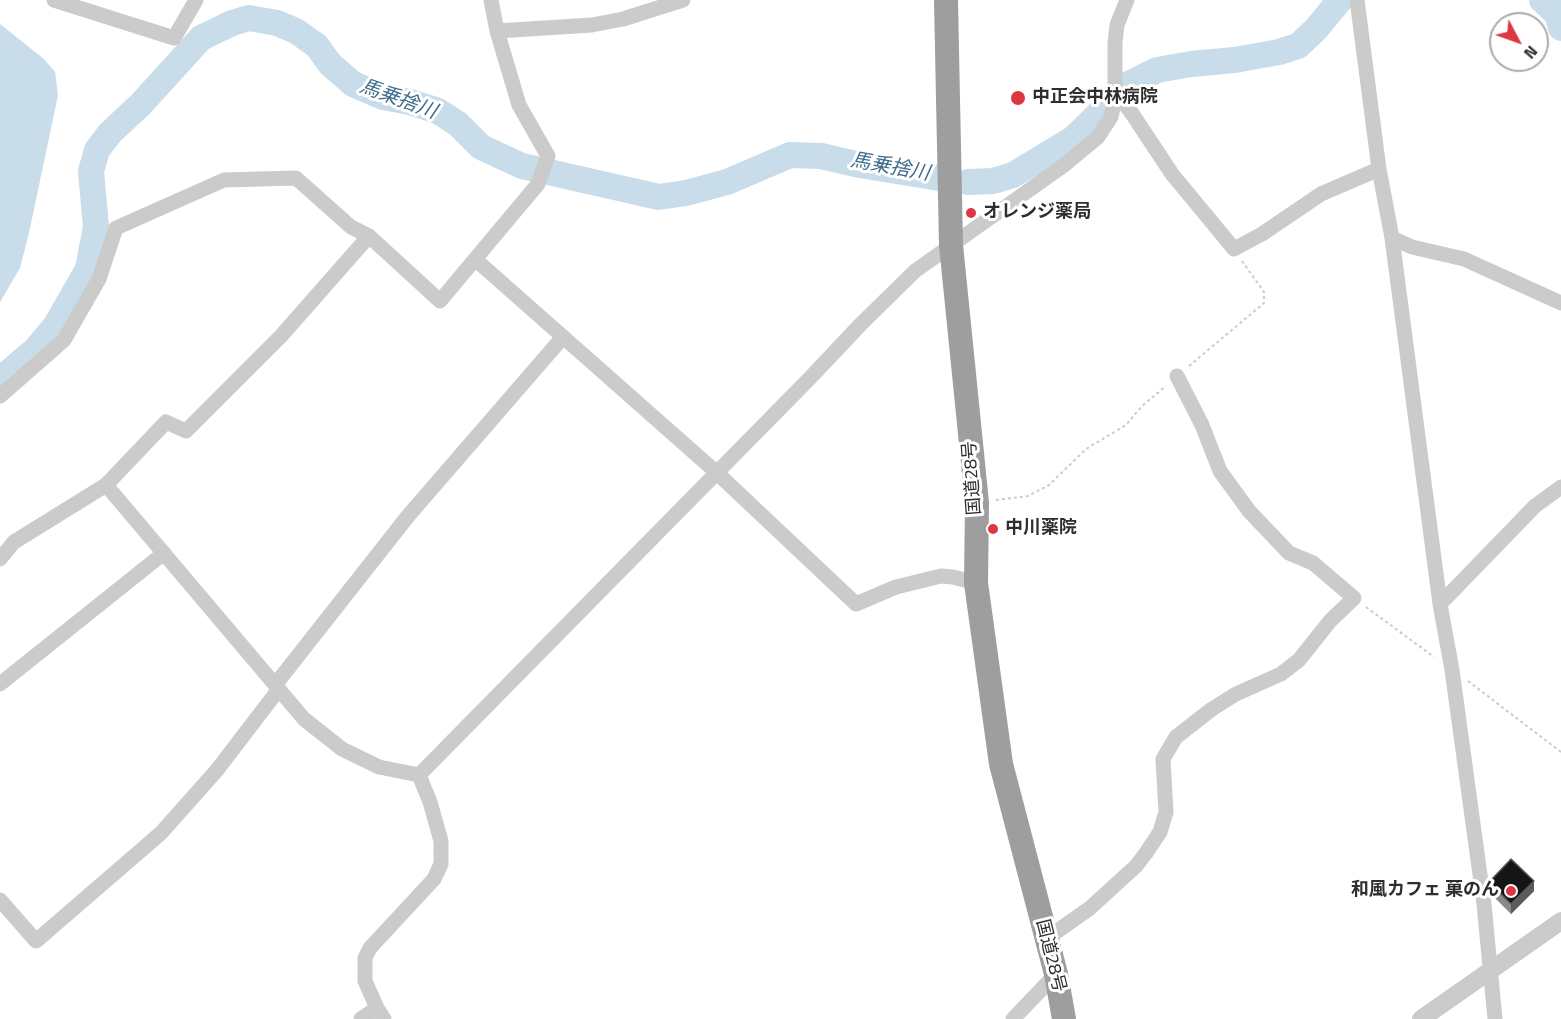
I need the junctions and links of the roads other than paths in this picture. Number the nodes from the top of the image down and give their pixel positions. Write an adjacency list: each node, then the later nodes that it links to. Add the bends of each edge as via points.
1 (54, 0): 2 (street, via 174,38)
2 (196, 0)
3 (491, 0): 8 (street)
4 (683, 0): 8 (street, via 592,25)
5 (946, 0): 13 (highway, 国道28号)
6 (1127, 0): 9 (street, via 1117,25)
7 (1358, 6): 10 (street)
8 (497, 32): 14 (street, via 519,105 548,156 538,184)
9 (1116, 94): 10 (street, via 1172,174 1234,249 1321,194); 13 (street, via 1111,117 1098,137)
10 (1378, 169): 12 (street)
11 (369, 236): 14 (street, via 440,301); 18 (street, via 351,227 296,178 224,180 116,228 99,279 64,340); 20 (street, via 281,336 186,431 166,422)
12 (1392, 238): 15 (street, via 1412,247 1464,259); 25 (street)
13 (951, 245): 19 (street, via 907,279); 24 (highway, 国道28号, via 977,503)
14 (476, 260): 16 (street)
15 (1561, 303)
16 (563, 337): 19 (street); 27 (street, via 408,516)
17 (1177, 376): 31 (street, via 1220,471 1249,511 1289,553 1313,562 1354,598 1299,660 1281,674 1212,709 1176,737 1163,759 1166,812 1160,832 1146,854 1090,908)
18 (0, 396)
19 (716, 472): 24 (street, via 856,604 896,587 941,576); 28 (street)
20 (106, 485): 22 (street); 23 (street, via 14,542)
21 (1561, 487): 25 (street, via 1535,506)
22 (164, 553): 26 (street); 27 (street)
23 (0, 559)
24 (976, 583): 31 (highway, 国道28号, via 1001,764)
25 (1440, 604): 32 (street)
26 (0, 684)
27 (277, 687): 28 (street, via 304,719 342,749 380,767); 29 (street, via 217,770 161,833 36,941)
28 (419, 775): 34 (street, via 441,841 441,864 434,879 365,958 365,981)
29 (0, 900)
30 (1559, 926): 32 (street)
31 (1046, 939): 33 (highway, 国道28号)
32 (1491, 971): 38 (street); 39 (street)
33 (1056, 974): 36 (street); 37 (highway, 国道28号)
34 (380, 1013): 35 (street)
35 (361, 1019)
36 (1013, 1019)
37 (1064, 1019)
38 (1421, 1019)
39 (1495, 1019)

